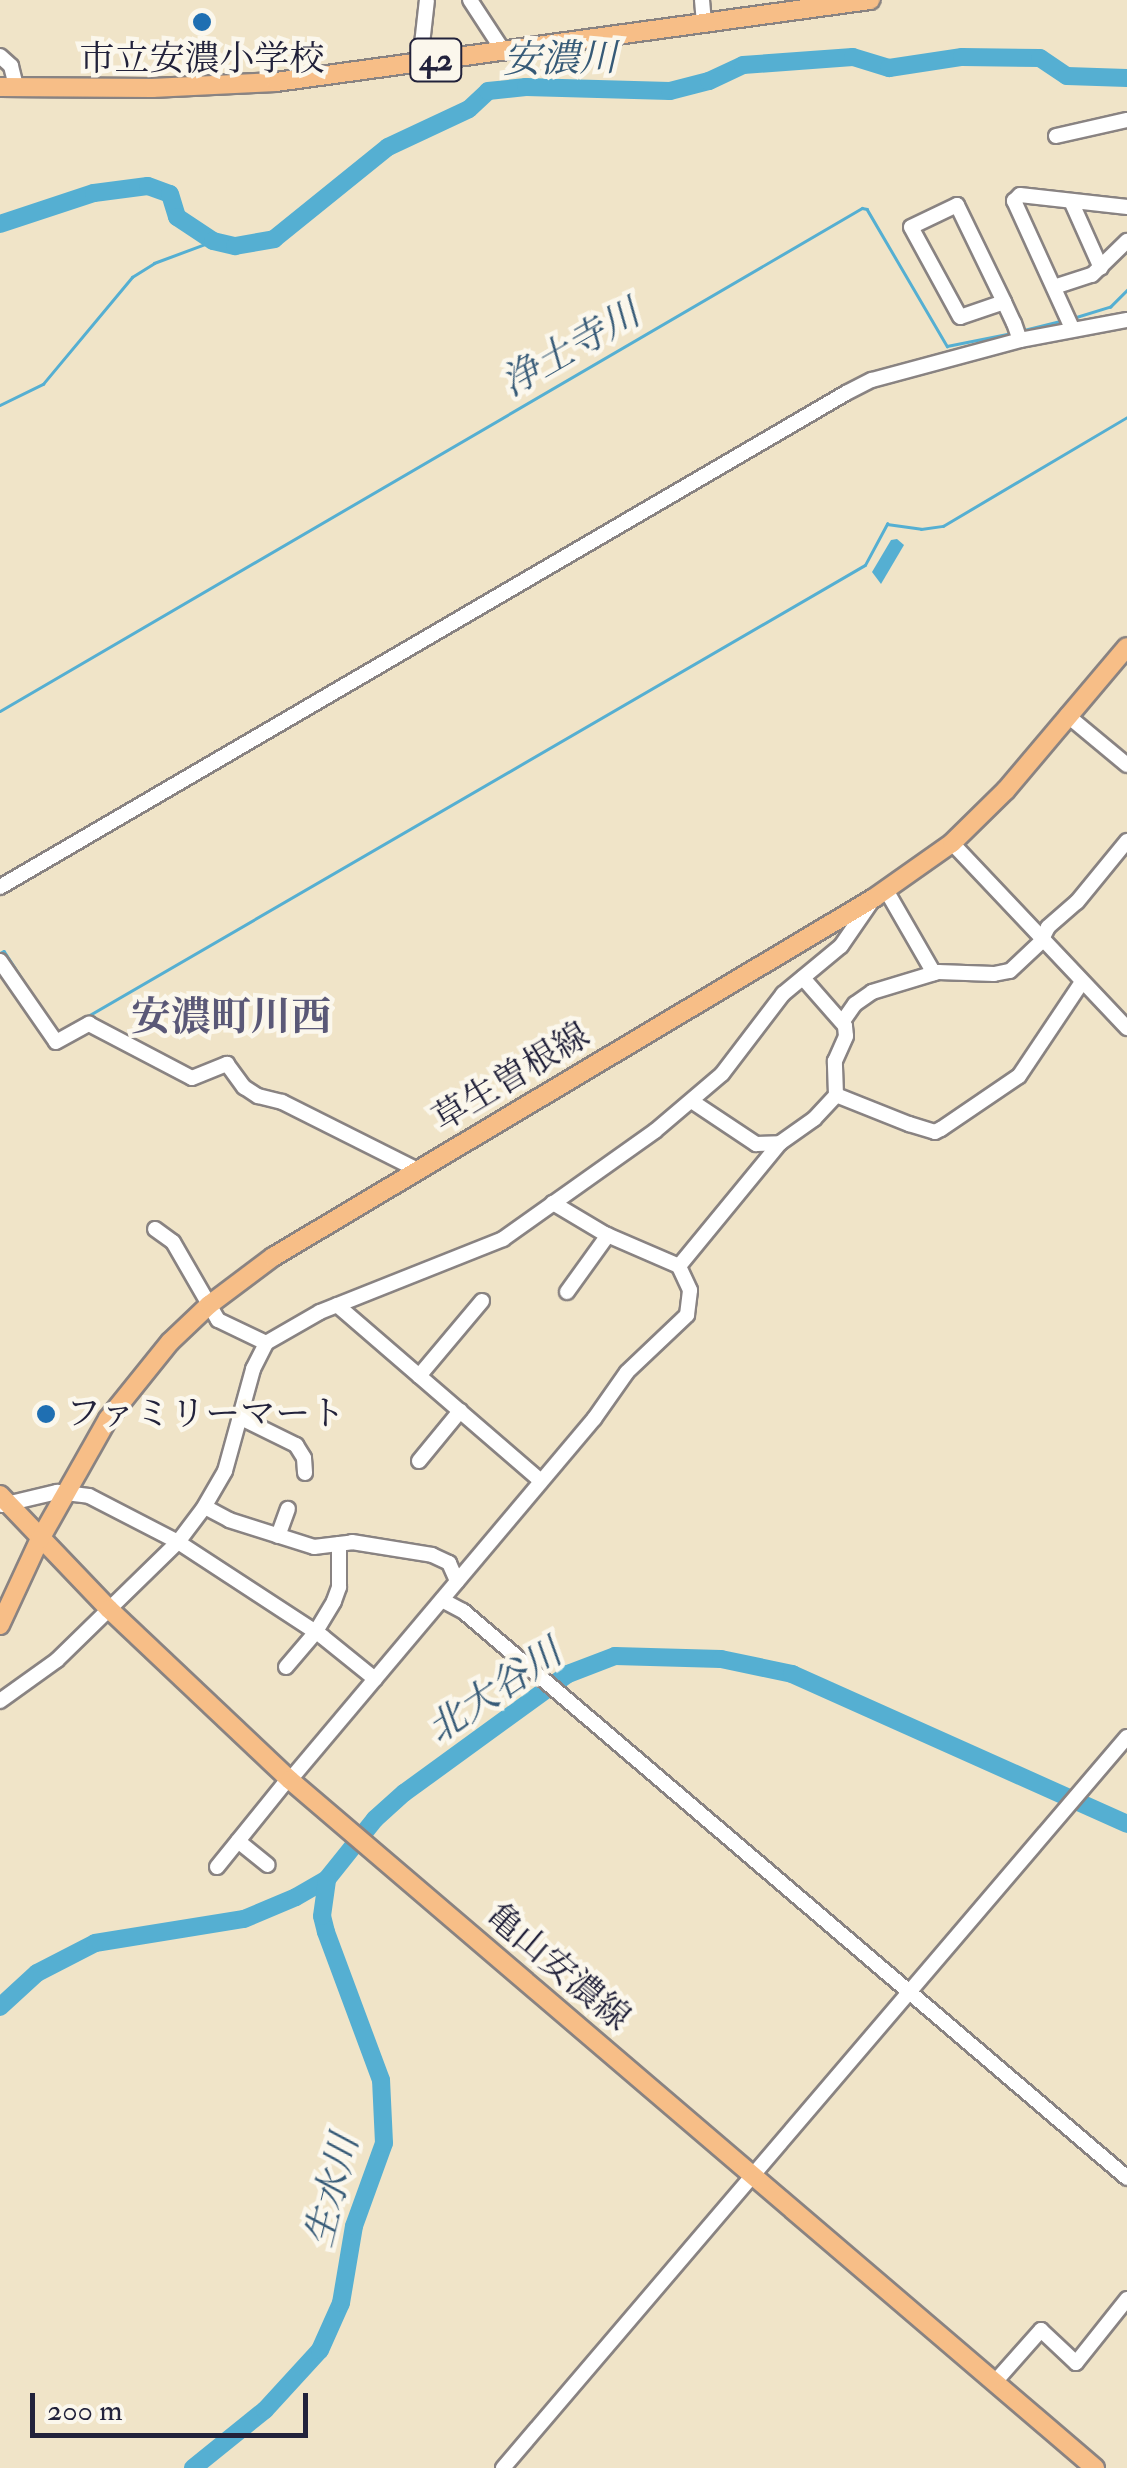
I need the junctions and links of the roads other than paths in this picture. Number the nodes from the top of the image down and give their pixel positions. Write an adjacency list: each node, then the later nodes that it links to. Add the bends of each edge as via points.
1 (427, 0): 8 (street)
2 (470, 0): 6 (street)
3 (702, 0): 5 (street)
4 (870, 0): 5 (main road, 42)
5 (704, 21): 6 (main road, 42)
6 (504, 52): 8 (main road, 42)
7 (0, 56): 9 (street, via 11,66)
8 (420, 62): 9 (main road, 42, via 276,82)
9 (8, 87)
10 (1127, 120): 11 (street)
11 (1056, 136)
12 (1072, 201): 13 (street); 15 (street); 16 (street, via 1014,201)
13 (1127, 207)
14 (1127, 241): 15 (street)
15 (1100, 268): 16 (street)
16 (1054, 287): 19 (street)
17 (1004, 302): 17 (street, via 958,205 910,227 960,317); 20 (street)
18 (1127, 320): 19 (street)
19 (1072, 328): 20 (street)
20 (1020, 340): 26 (street, via 846,392)
21 (1127, 647): 22 (main road, 草生曽根線)
22 (1067, 715): 23 (street); 25 (main road, 草生曽根線)
23 (1127, 766)
24 (1127, 841): 28 (street)
25 (952, 844): 27 (main road, 草生曽根線); 28 (street)
26 (0, 887)
27 (880, 894): 30 (street); 31 (street, via 841,946); 38 (main road, 草生曽根線)
28 (1043, 940): 30 (street, via 1010,970); 32 (street)
29 (0, 961): 38 (street, via 56,1042 89,1024 192,1078 227,1064 258,1096)
30 (934, 973): 33 (street, via 872,992)
31 (804, 978): 33 (street); 36 (street)
32 (1082, 982): 34 (street); 35 (street, via 1019,1076 935,1132)
33 (843, 1021): 35 (street)
34 (1127, 1028)
35 (836, 1095): 37 (street)
36 (693, 1102): 37 (street, via 756,1144); 39 (street)
37 (780, 1143): 42 (street)
38 (418, 1170): 45 (main road, 草生曽根線)
39 (553, 1204): 41 (street); 46 (street, via 482,1250)
40 (155, 1229): 45 (street, via 173,1242)
41 (608, 1235): 42 (street); 43 (street)
42 (680, 1266): 53 (street, via 690,1290 683,1323 632,1366)
43 (567, 1292)
44 (482, 1300): 48 (street)
45 (209, 1304): 47 (street, via 218,1320); 54 (main road, 草生曽根線, via 125,1395)
46 (337, 1306): 47 (street); 48 (street)
47 (266, 1342): 50 (street)
48 (419, 1376): 49 (street)
49 (460, 1411): 51 (street); 53 (street)
50 (240, 1417): 52 (street, via 296,1445); 56 (street)
51 (418, 1460)
52 (304, 1473)
53 (541, 1481): 62 (street)
54 (67, 1491): 55 (street); 59 (main road, 草生曽根線); 60 (street)
55 (2, 1501): 59 (main road, 亀山安濃線)
56 (205, 1506): 58 (street); 60 (street)
57 (288, 1509): 58 (street)
58 (278, 1536): 61 (street, via 314,1547)
59 (40, 1539): 64 (main road, 亀山安濃線); 65 (main road, 草生曽根線)
60 (178, 1542): 64 (street); 66 (street)
61 (339, 1544): 62 (street, via 432,1555 449,1563); 66 (street, via 338,1590)
62 (457, 1581): 63 (street)
63 (442, 1600): 68 (street); 75 (street, via 463,1610)
64 (109, 1609): 69 (street); 71 (main road, 亀山安濃線)
65 (0, 1625)
66 (316, 1632): 67 (street); 68 (street)
67 (286, 1666)
68 (375, 1679): 71 (street)
69 (0, 1701)
70 (1127, 1738): 75 (street)
71 (289, 1780): 72 (street); 76 (main road, 亀山安濃線)
72 (238, 1841): 73 (street); 74 (street)
73 (268, 1865)
74 (217, 1867)
75 (910, 1992): 76 (street); 77 (street)
76 (752, 2174): 79 (main road, 亀山安濃線); 80 (street)
77 (1127, 2178)
78 (1127, 2299): 79 (street, via 1076,2363 1041,2330)
79 (994, 2383): 81 (main road, 亀山安濃線)
80 (503, 2468)
81 (1094, 2468)

